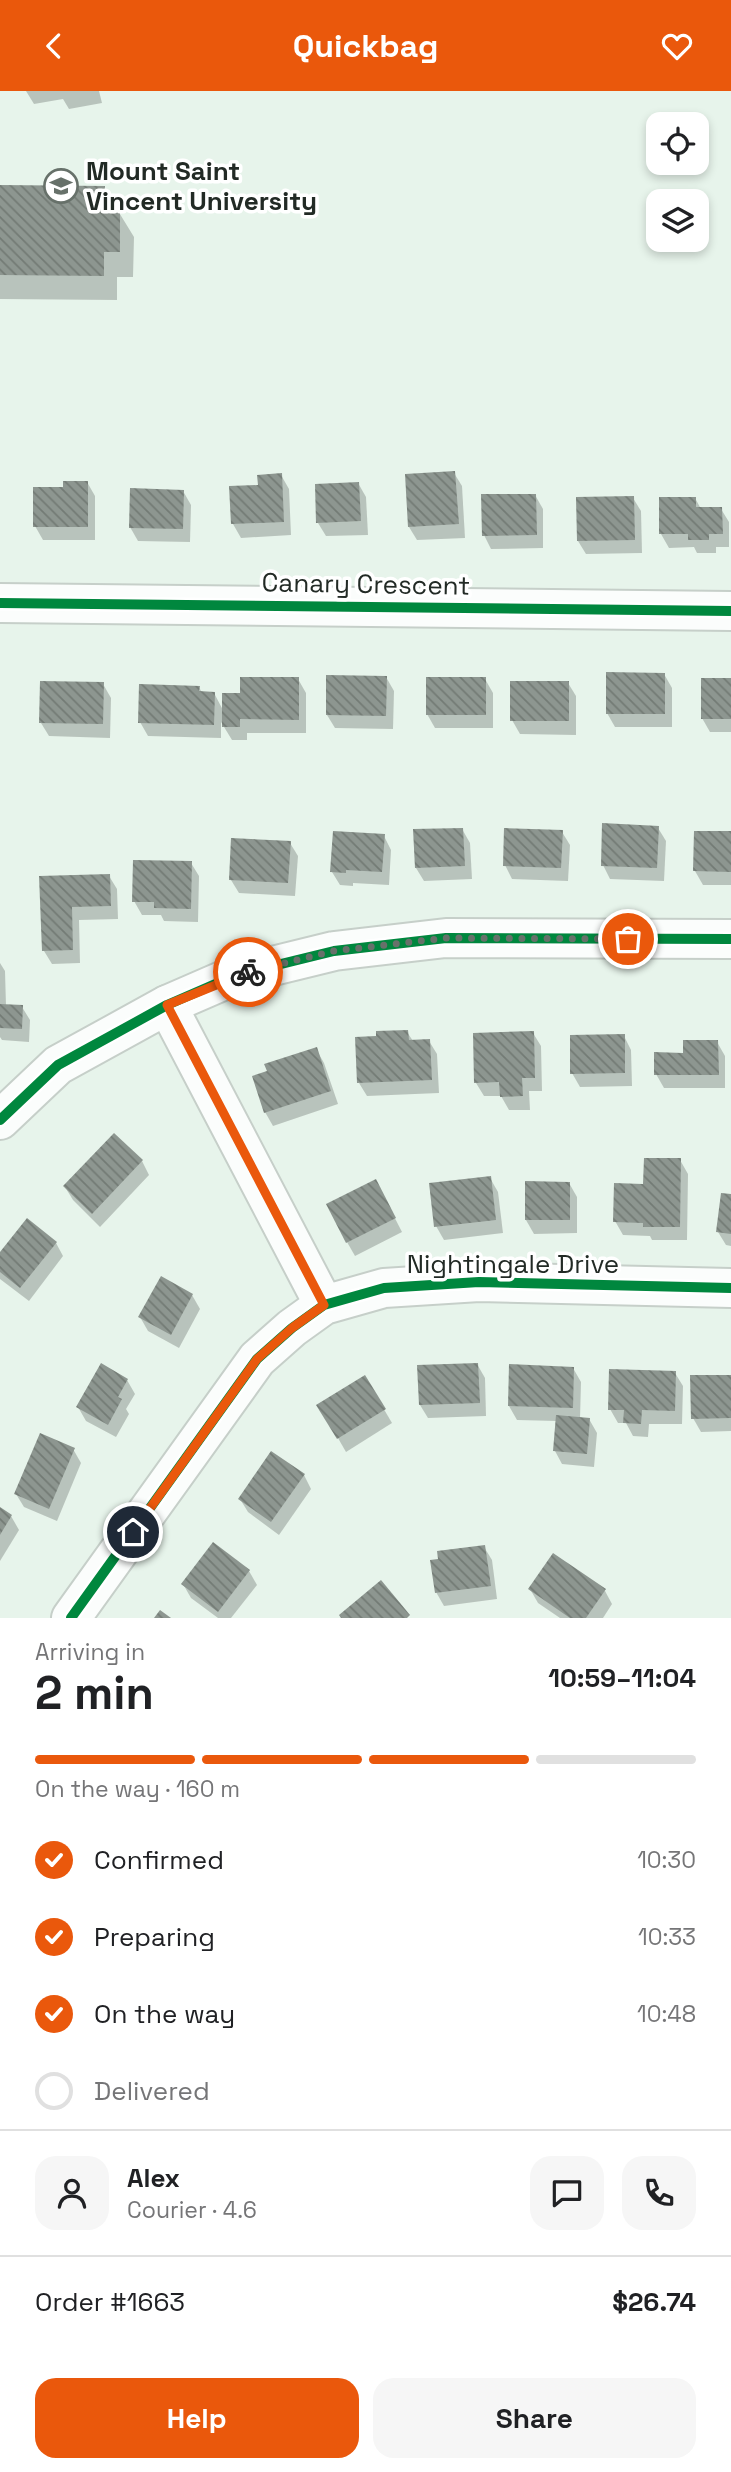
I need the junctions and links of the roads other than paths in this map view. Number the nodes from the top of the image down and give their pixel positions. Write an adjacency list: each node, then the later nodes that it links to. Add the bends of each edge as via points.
1 (0, 603): 2 (street, Canary Crescent)
2 (731, 611)
3 (731, 939): 4 (street, via 446,938 346,950 236,975)
4 (167, 1005): 5 (street, via 58,1065); 7 (street)
5 (0, 1120)
6 (731, 1288): 7 (street, Nightingale Drive, via 480,1282 384,1287)
7 (324, 1305): 8 (street, Nightingale Drive, via 257,1359)
8 (71, 1618)

